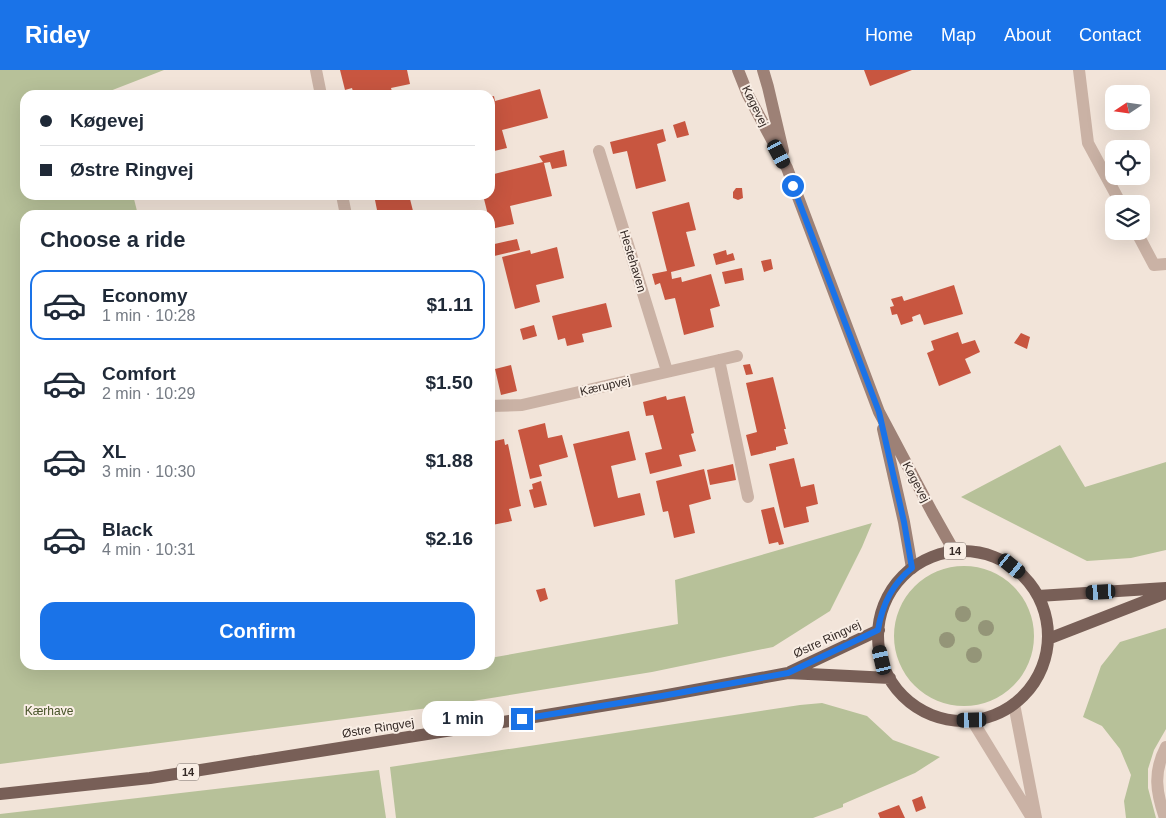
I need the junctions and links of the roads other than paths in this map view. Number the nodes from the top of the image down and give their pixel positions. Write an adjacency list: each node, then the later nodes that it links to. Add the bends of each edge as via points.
1 (316, 70): 5 (street)
2 (738, 70): 7 (main road, Køgevej)
3 (763, 70): 7 (main road, Køgevej)
4 (1079, 70): 8 (street, via 1088,143)
5 (320, 90)
6 (599, 151): 13 (street, Hestehaven)
7 (787, 168): 15 (main road, Køgevej)
8 (1116, 195)
9 (1143, 240): 10 (street)
10 (1160, 264)
11 (737, 356): 12 (street, Kærupvej)
12 (718, 360): 13 (street, Kærupvej); 16 (street)
13 (667, 371): 14 (street, Kærupvej, via 522,405)
14 (495, 406)
15 (879, 412): 17 (main road, Køgevej); 18 (main road, Køgevej)
16 (748, 497)
17 (954, 551): 18 (main road, 14, via 928,558); 21 (main road, 14, via 984,553 1004,561 1024,576)
18 (912, 568): 22 (main road, 14, via 891,591 882,610)
19 (1166, 588): 21 (main road)
20 (1166, 593): 23 (main road)
21 (1038, 596): 23 (main road, 14, via 1046,617)
22 (878, 630): 24 (main road, Østre Ringvej / 14); 25 (main road, 14, via 882,660)
23 (1048, 639): 26 (main road, 14, via 1038,676)
24 (788, 673): 25 (main road, Østre Ringvej / 14); 29 (main road, Østre Ringvej / 14, via 150,778)
25 (890, 678): 27 (main road, 14, via 905,697 925,711 948,719)
26 (1014, 704): 27 (main road, 14, via 994,715); 31 (street)
27 (972, 720): 30 (street)
28 (1166, 747): 32 (street, via 1157,777 1159,802)
29 (0, 794)
30 (1032, 818)
31 (1036, 818)
32 (1165, 818)

